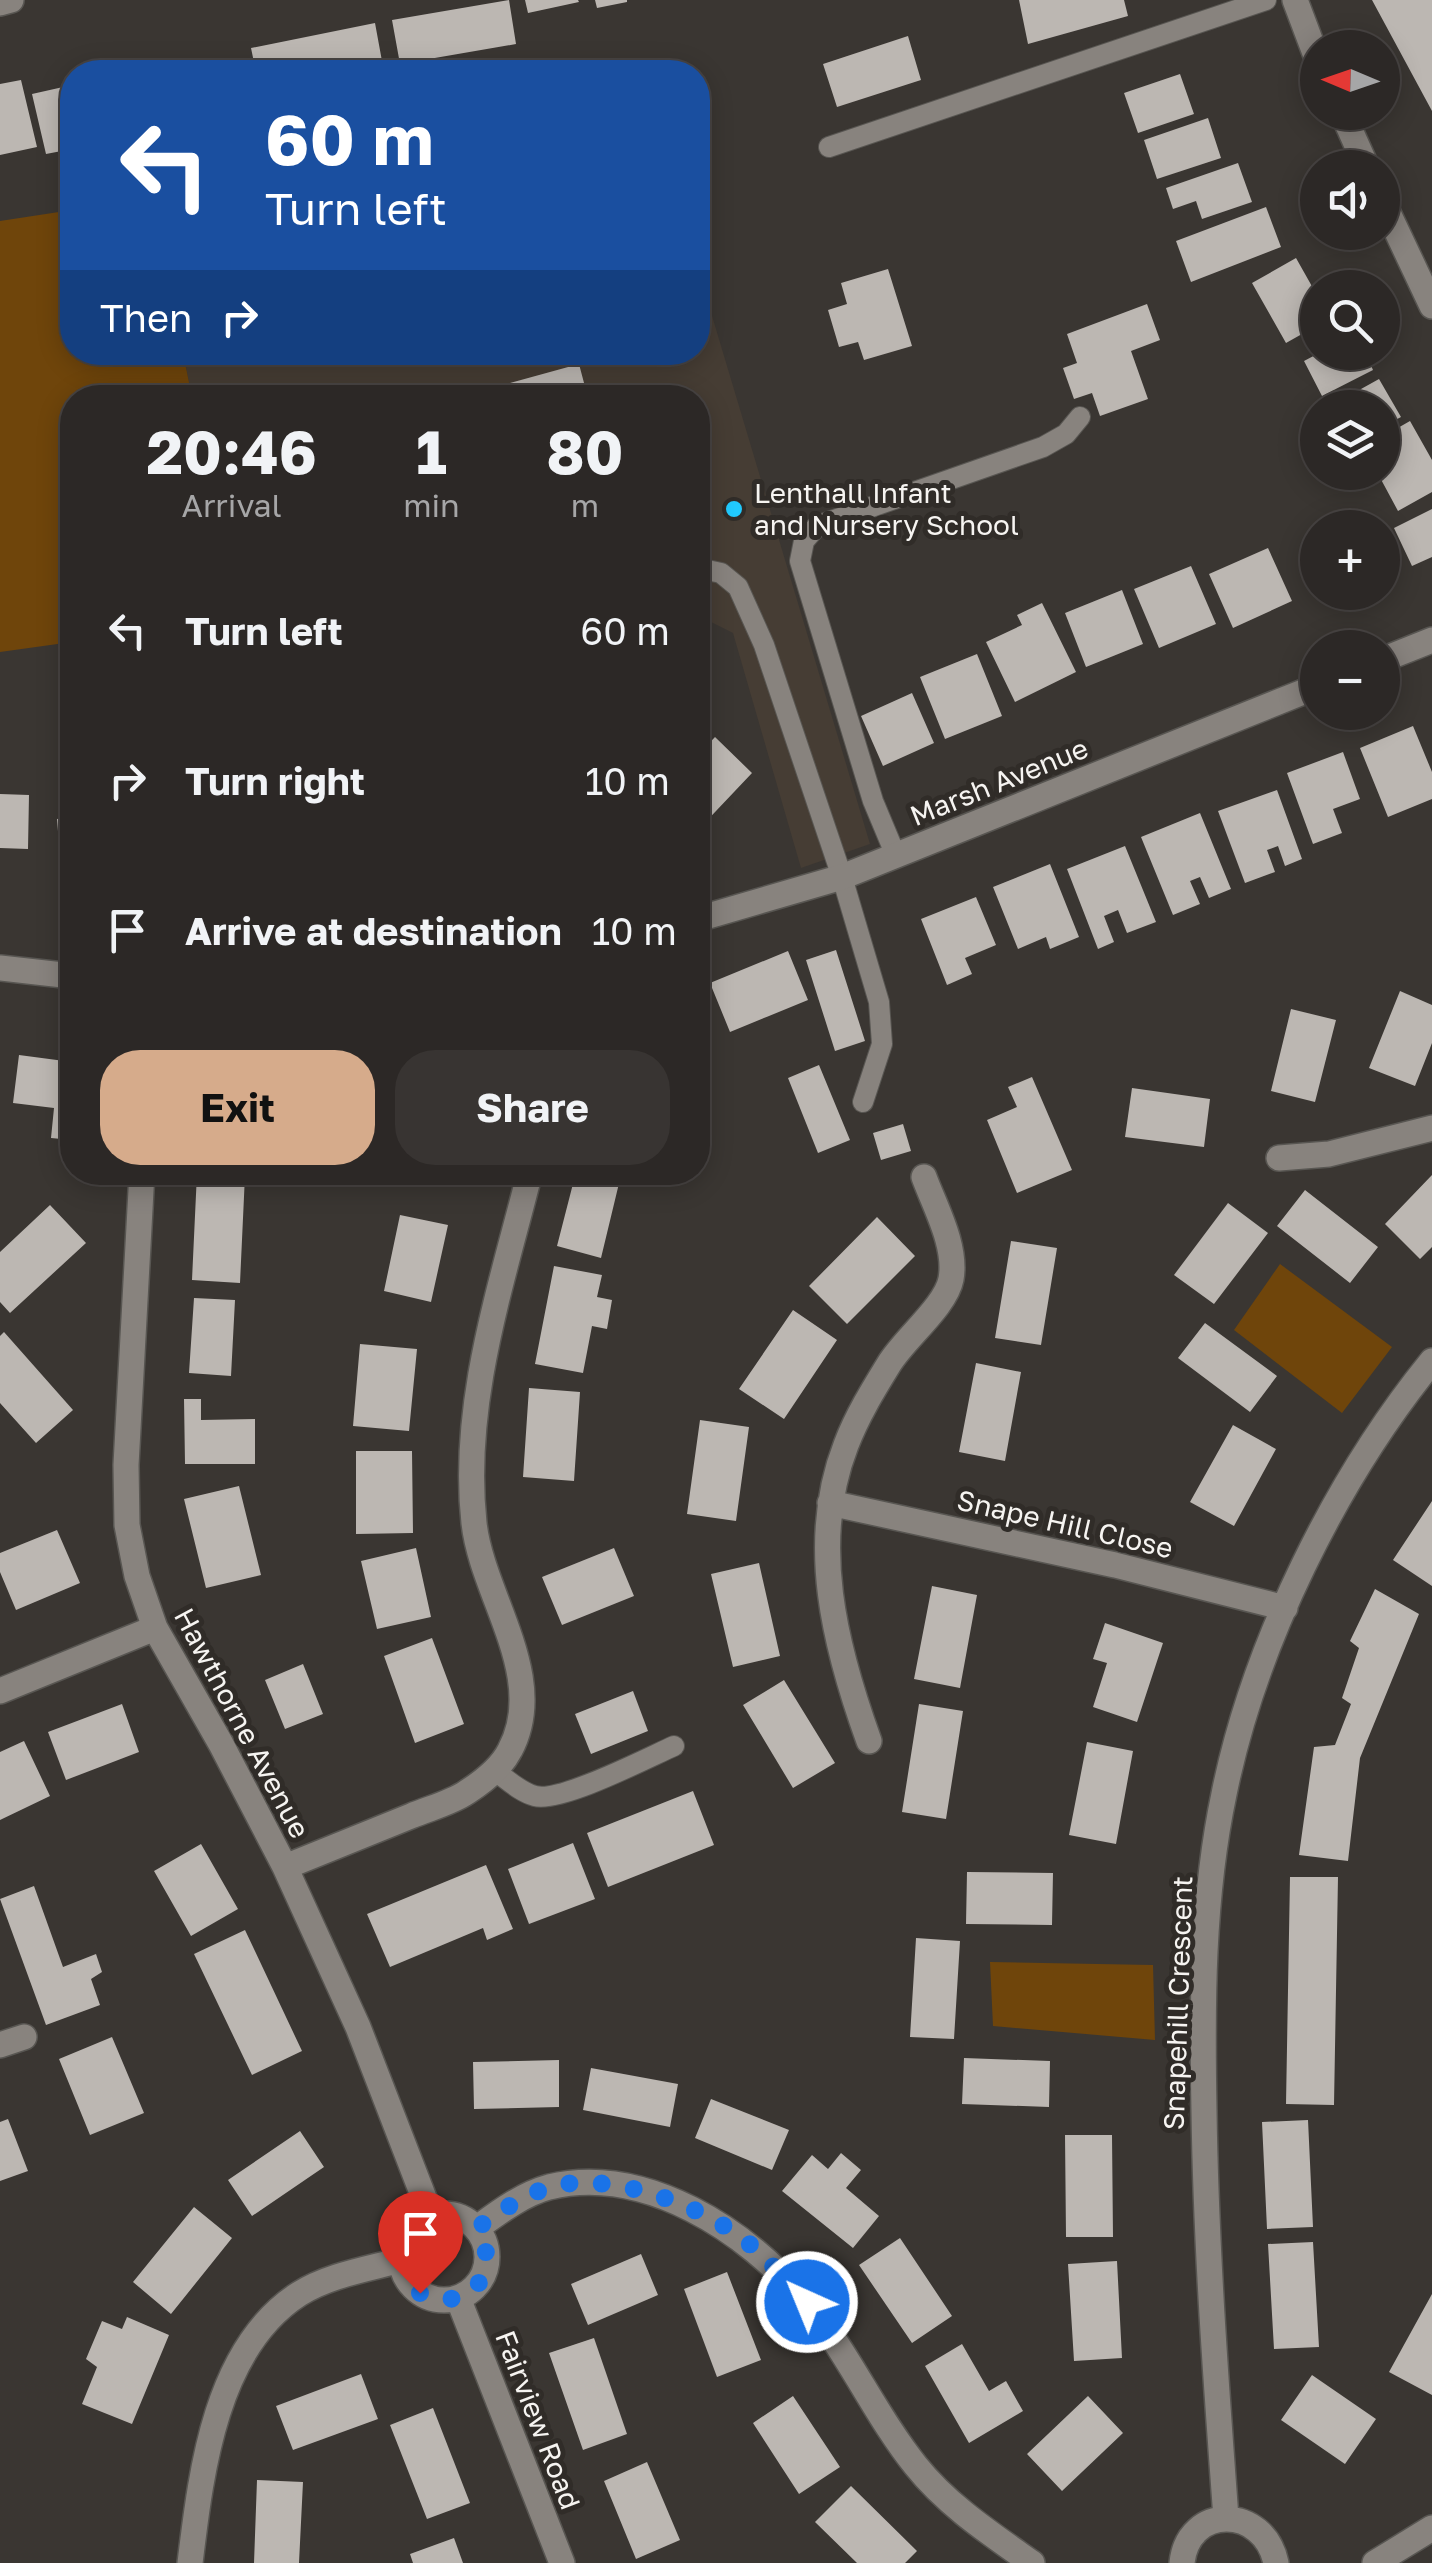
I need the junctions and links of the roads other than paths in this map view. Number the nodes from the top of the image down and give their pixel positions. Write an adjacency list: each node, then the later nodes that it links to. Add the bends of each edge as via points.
1 (10, 0): 4 (street)
2 (1266, 0): 6 (lane)
3 (1295, 0): 5 (street)
4 (0, 3)
5 (1306, 30)
6 (829, 147)
7 (1400, 237): 8 (street)
8 (1432, 304)
9 (1080, 417): 14 (lane, via 1043,447 817,526 804,541 800,560)
10 (710, 571): 15 (lane, via 738,587 764,645)
11 (1432, 640): 12 (street)
12 (1400, 653)
13 (1300, 693): 14 (street, Marsh Avenue)
14 (896, 856): 15 (street, Marsh Avenue)
15 (842, 877): 16 (street, Marsh Avenue); 19 (lane, via 879,1002 882,1044)
16 (710, 916)
17 (0, 968): 18 (street)
18 (60, 975)
19 (863, 1102)
20 (1432, 1128): 21 (street, via 1330,1154)
21 (1279, 1158)
22 (924, 1177): 26 (street, via 951,1255 951,1282 867,1400 845,1446)
23 (141, 1185): 28 (street, Hawthorne Avenue, via 126,1525)
24 (527, 1185): 32 (street, via 483,1357 473,1441 480,1555 521,1680 521,1717)
25 (1432, 1361): 27 (street, Snapehill Crescent, via 1335,1506)
26 (830, 1503): 27 (street, Snape Hill Close); 30 (street, via 832,1613)
27 (1285, 1608): 38 (street, Snapehill Crescent, via 1224,1792 1204,1966 1205,2193)
28 (155, 1628): 29 (street); 33 (street, Hawthorne Avenue)
29 (0, 1691)
30 (869, 1741)
31 (674, 1746): 32 (lane, via 562,1795 538,1798)
32 (496, 1771): 33 (street, via 465,1794)
33 (284, 1866): 34 (street, Hawthorne Avenue, via 358,2028)
34 (431, 2216): 35 (street, via 456,2215); 36 (street, via 408,2233)
35 (477, 2228): 37 (street, via 485,2240 486,2269 471,2292); 42 (street, via 546,2188 579,2182 632,2188 704,2216 750,2245 807,2302 916,2467 963,2513)
36 (401, 2260): 37 (street, via 420,2293); 40 (street, via 300,2293 272,2316 244,2356 207,2448)
37 (458, 2298): 41 (street, Fairview Road)
38 (1226, 2518): 43 (street, via 1198,2530); 44 (street, via 1266,2536)
39 (1432, 2528): 45 (street)
40 (190, 2563)
41 (562, 2563)
42 (1032, 2563)
43 (1182, 2563)
44 (1276, 2563)
45 (1375, 2563)

